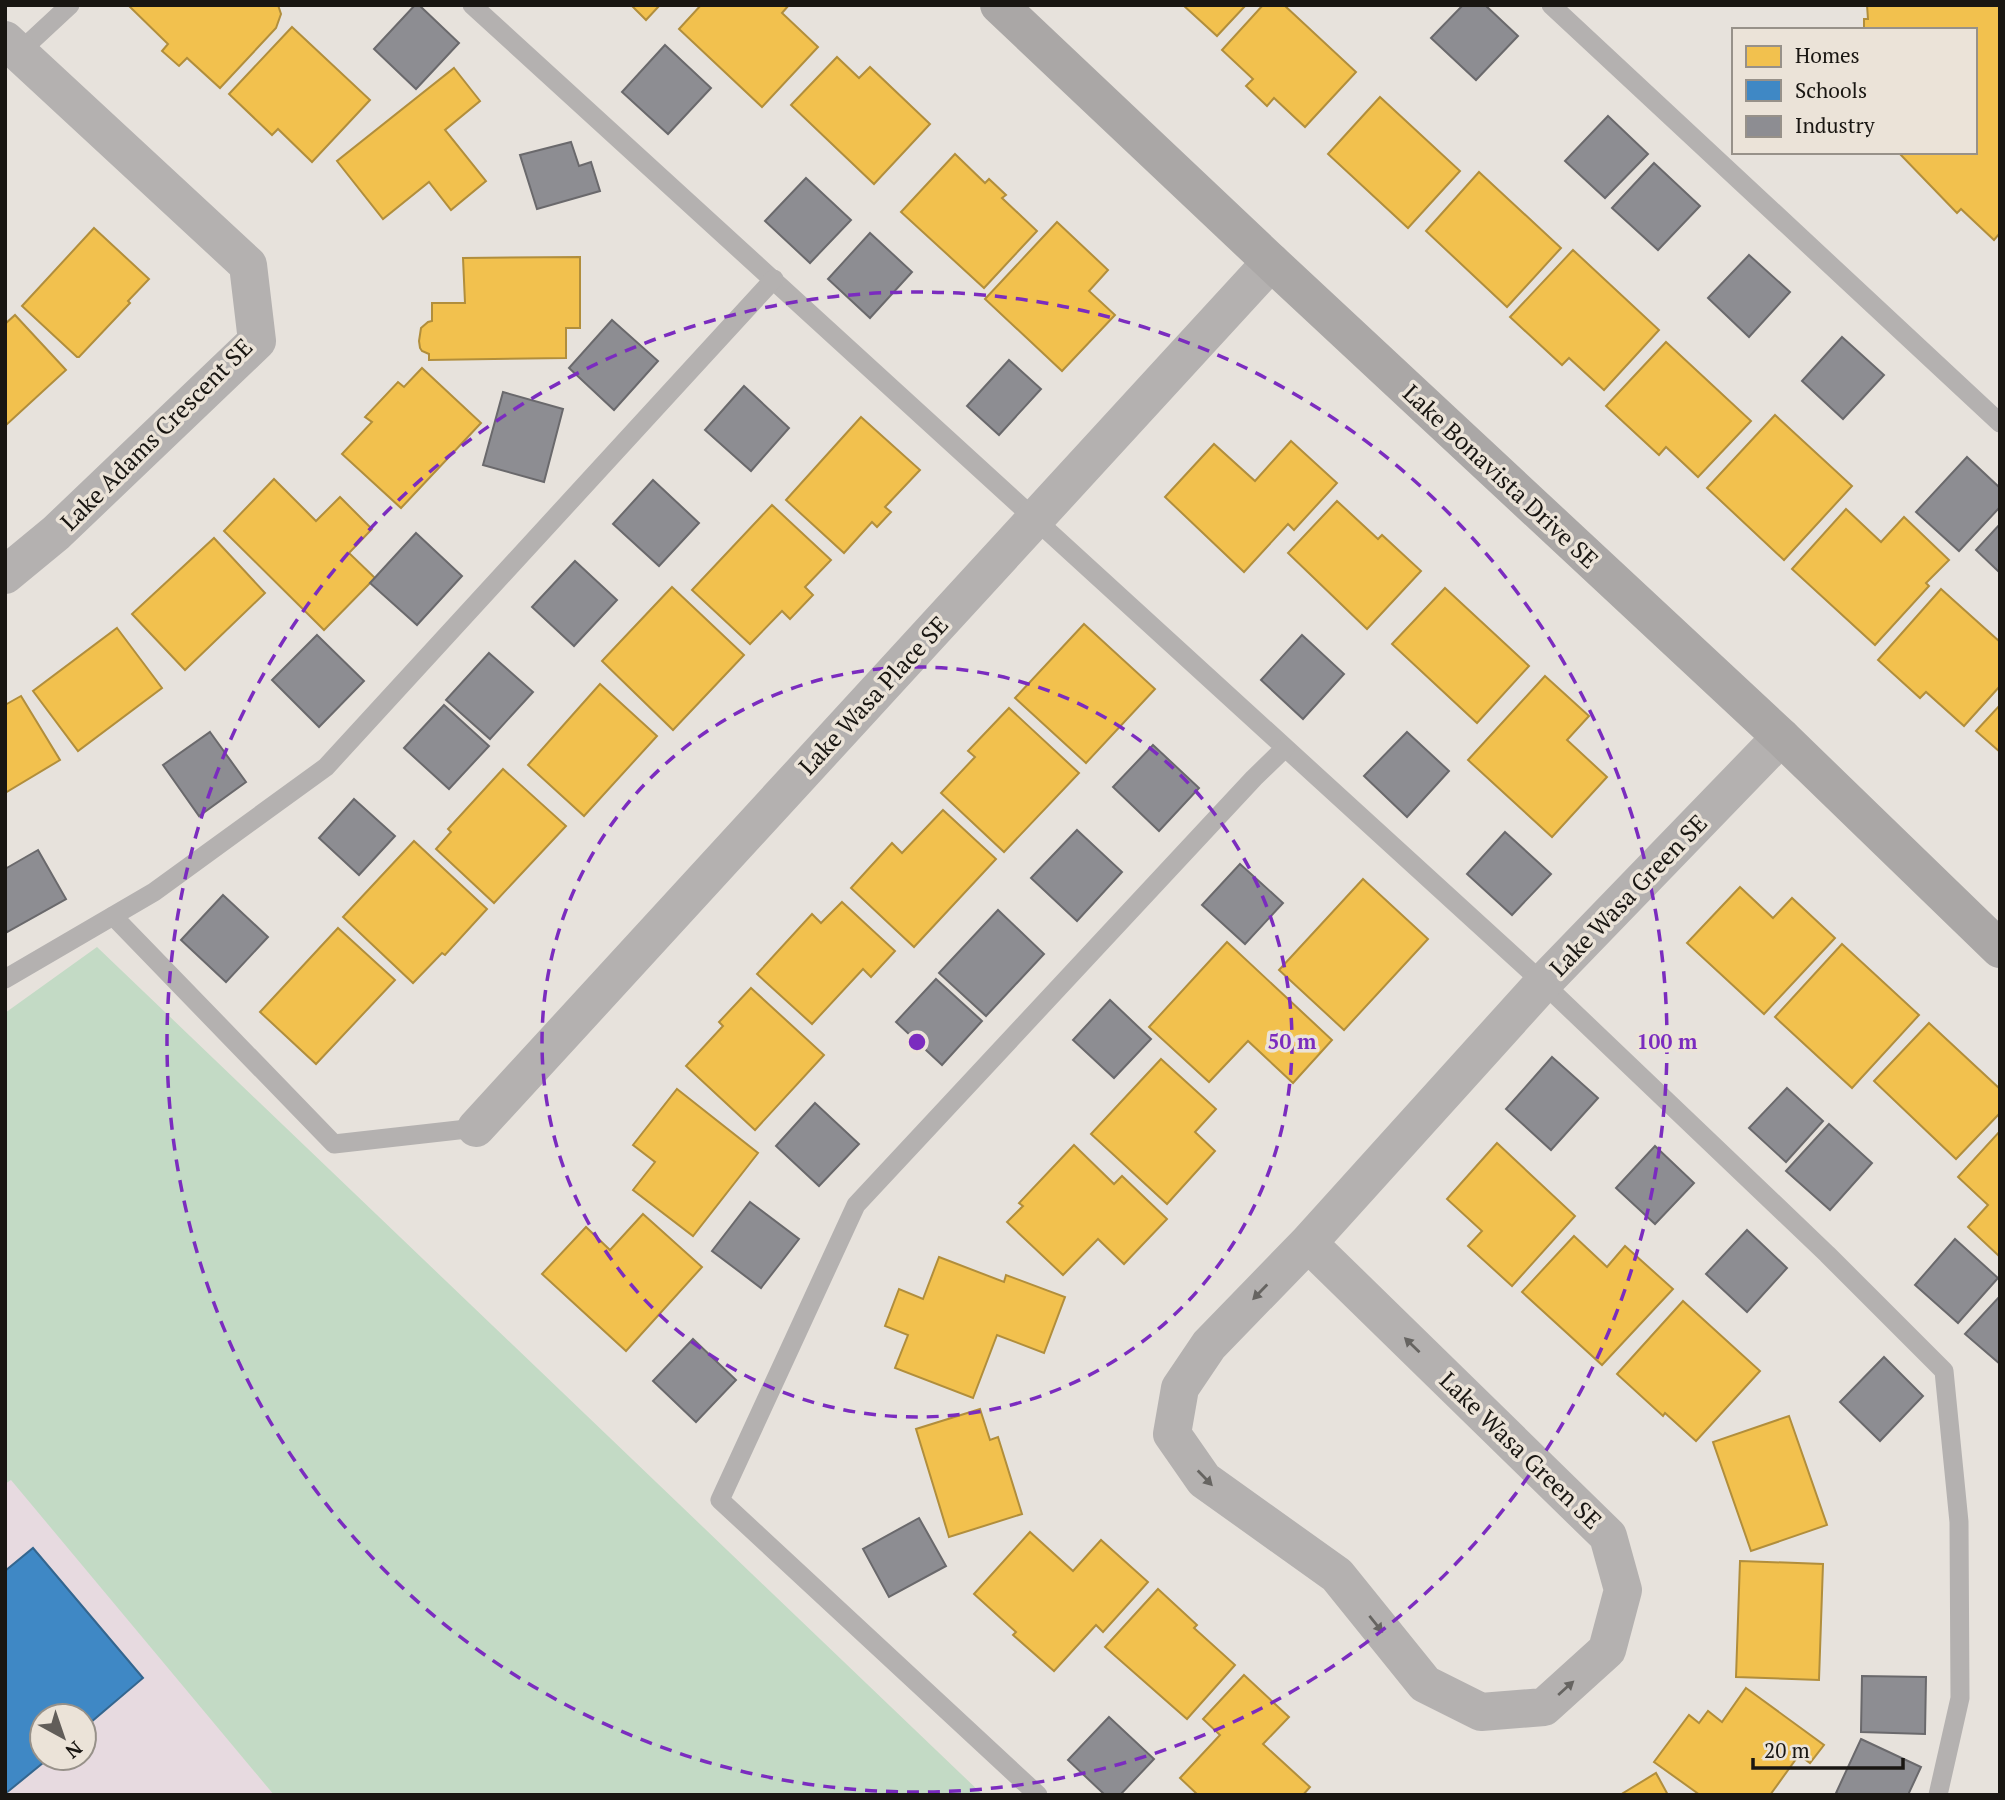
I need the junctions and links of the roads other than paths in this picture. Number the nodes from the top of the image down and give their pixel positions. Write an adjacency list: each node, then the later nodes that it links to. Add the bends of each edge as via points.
1 (70, 5): 5 (lane)
2 (472, 5): 7 (lane)
3 (999, 5): 6 (street, Lake Bonavista Drive SE)
4 (1551, 5): 8 (lane)
5 (10, 53): 10 (street, Lake Adams Crescent SE, via 248,265 257,341 56,533)
6 (1271, 262): 9 (street, Lake Wasa Place SE); 11 (street, Lake Bonavista Drive SE)
7 (774, 279): 9 (lane); 13 (lane, via 326,767 154,892)
8 (2000, 423)
9 (1035, 519): 12 (lane); 17 (street, Lake Wasa Place SE)
10 (5, 575)
11 (1781, 737): 14 (street, Lake Bonavista Drive SE); 16 (street, Lake Wasa Green SE)
12 (1286, 748): 16 (lane); 19 (lane, via 856,1205 720,1500)
13 (113, 916): 15 (lane); 17 (lane, via 334,1144)
14 (2000, 949)
15 (5, 979)
16 (1543, 983): 18 (street, Lake Wasa Green SE); 20 (lane, via 1944,1371 1959,1522 1960,1698)
17 (476, 1128)
18 (1308, 1243): 18 (street, Lake Wasa Green SE, one-way to 18, via 1209,1345 1180,1388 1172,1434 1204,1480 1337,1575 1425,1684 1481,1712 1544,1707 1607,1650 1623,1590 1608,1536)
19 (1038, 1795)
20 (1938, 1795)

